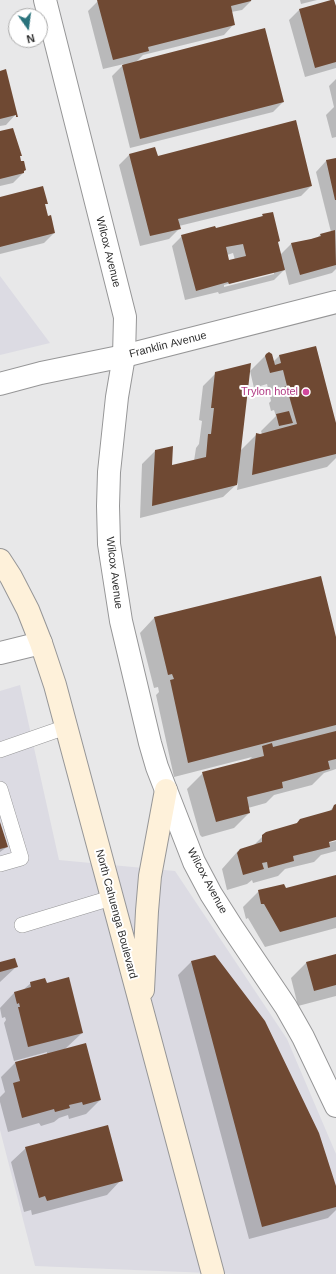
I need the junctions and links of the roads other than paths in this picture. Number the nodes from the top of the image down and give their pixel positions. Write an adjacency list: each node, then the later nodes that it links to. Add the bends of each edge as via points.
1 (45, 0): 3 (street, Wilcox Avenue, via 124,317)
2 (336, 302): 3 (street, Franklin Avenue)
3 (124, 356): 4 (street, Franklin Avenue); 11 (street, Wilcox Avenue, via 109,472 109,544 121,621 150,743)
4 (0, 384)
5 (0, 560): 6 (main road, North Cahuenga Boulevard, via 28,610)
6 (41, 643): 7 (street); 8 (main road, North Cahuenga Boulevard)
7 (0, 653)
8 (66, 727): 9 (lane); 13 (main road, North Cahuenga Boulevard)
9 (0, 750)
10 (0, 789): 12 (lane, via 21,858)
11 (166, 790): 15 (main road, via 150,876); 16 (street, Wilcox Avenue, via 194,862 211,894 289,1013)
12 (0, 864)
13 (112, 898): 14 (lane); 15 (main road, North Cahuenga Boulevard)
14 (22, 925)
15 (143, 1013): 17 (main road, North Cahuenga Boulevard)
16 (336, 1106)
17 (213, 1274)

